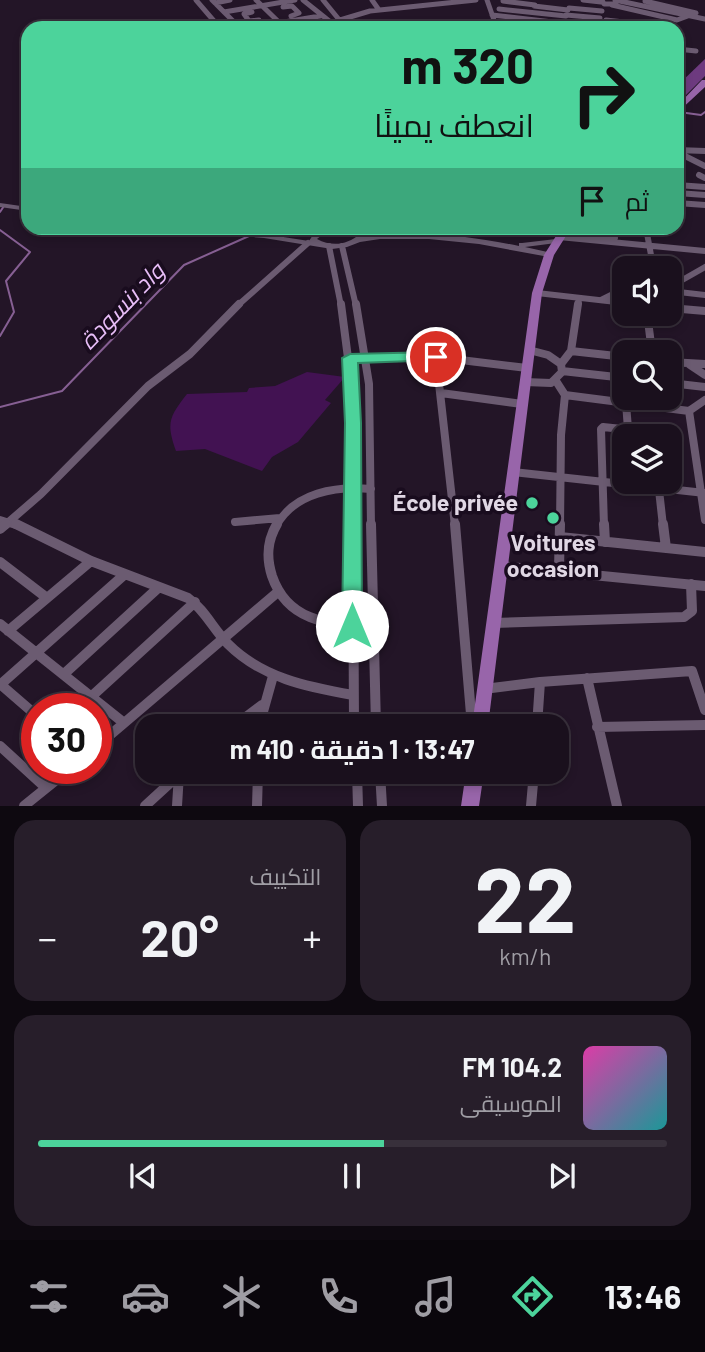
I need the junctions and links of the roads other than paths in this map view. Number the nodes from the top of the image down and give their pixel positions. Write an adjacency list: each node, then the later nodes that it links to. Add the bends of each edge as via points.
1 (196, 0): 40 (street)
2 (230, 0): 14 (street)
3 (256, 0): 21 (street)
4 (295, 0): 21 (street)
5 (303, 0): 20 (street)
6 (323, 0): 44 (street)
7 (372, 0): 24 (street)
8 (412, 0): 18 (street)
9 (475, 0): 12 (street)
10 (572, 0): 27 (street)
11 (583, 0): 15 (street)
12 (456, 1): 18 (street)
13 (488, 1): 17 (street); 30 (street)
14 (214, 2): 26 (street)
15 (608, 2): 16 (street); 25 (street); 33 (street); 49 (street)
16 (645, 2): 31 (street)
17 (502, 3): 19 (street); 30 (street)
18 (417, 6): 24 (street)
19 (534, 6): 27 (street); 35 (street)
20 (311, 7): 23 (street); 29 (street)
21 (262, 8): 26 (street); 32 (street, via 245,13); 41 (street)
22 (281, 8): 23 (street)
23 (296, 10): 28 (street, via 299,13)
24 (379, 10): 44 (street)
25 (602, 11): 27 (street); 36 (street)
26 (224, 12): 38 (street)
27 (567, 12): 36 (street); 47 (street)
28 (291, 16)
29 (320, 16): 42 (street); 43 (street)
30 (494, 16): 35 (street); 45 (street)
31 (691, 16): 34 (street); 37 (street)
32 (246, 18): 38 (street); 39 (street)
33 (607, 18): 48 (street); 49 (street)
34 (664, 18): 49 (street); 50 (street)
35 (526, 19): 46 (street)
36 (600, 19)
37 (705, 19)
38 (232, 20)
39 (259, 20)
40 (214, 21)
41 (277, 21)
42 (291, 21)
43 (328, 21)
44 (341, 21)
45 (495, 21)
46 (536, 21)
47 (564, 21)
48 (606, 21)
49 (642, 21)
50 (663, 21)
51 (684, 50): 52 (street)
52 (696, 51)
53 (705, 82): 54 (main road)
54 (684, 104)
55 (684, 151): 56 (street)
56 (705, 151)
57 (684, 155): 58 (street)
58 (689, 158): 59 (street); 60 (street)
59 (684, 160)
60 (705, 166)
61 (684, 186): 62 (street)
62 (689, 186): 63 (street); 65 (street)
63 (705, 187)
64 (684, 194): 65 (street)
65 (691, 194): 66 (street); 68 (street)
66 (705, 195)
67 (684, 203): 68 (street)
68 (692, 204): 70 (street)
69 (0, 205): 71 (street)
70 (705, 205)
71 (21, 208)
72 (259, 235): 81 (street)
73 (316, 235): 83 (street, via 312,240)
74 (363, 235): 80 (street)
75 (397, 235): 80 (street); 85 (street)
76 (557, 235): 85 (street)
77 (560, 235): 88 (main road)
78 (570, 235): 82 (street)
79 (647, 235): 82 (street)
80 (359, 240): 84 (street)
81 (308, 243): 83 (street); 135 (street, via 248,294 190,354 148,386 57,478)
82 (648, 244): 86 (street); 87 (street); 89 (street)
83 (325, 246): 84 (street); 105 (street)
84 (342, 246): 106 (street)
85 (515, 246): 88 (street)
86 (705, 246)
87 (705, 251)
88 (549, 255): 93 (main road)
89 (651, 256)
90 (705, 267): 91 (street)
91 (682, 281)
92 (682, 291): 95 (street)
93 (537, 293): 96 (street); 101 (main road)
94 (612, 294): 97 (street)
95 (705, 295)
96 (579, 298): 97 (street); 102 (street)
97 (601, 300): 98 (street)
98 (612, 301)
99 (682, 309): 100 (street)
100 (705, 311)
101 (529, 350): 110 (street, via 548,355); 111 (main road)
102 (571, 351): 103 (street); 110 (street)
103 (612, 356)
104 (436, 357): 106 (street); 111 (street); 117 (street)
105 (350, 358): 106 (street); 129 (street)
106 (367, 358): 131 (street)
107 (682, 363): 108 (street)
108 (687, 363): 109 (street); 112 (street)
109 (705, 364)
110 (561, 368): 113 (street); 114 (street)
111 (526, 375): 114 (street, via 544,384); 121 (main road)
112 (705, 375)
113 (612, 376)
114 (556, 381): 118 (street)
115 (682, 384): 116 (street)
116 (705, 387)
117 (441, 393): 121 (street); 177 (street)
118 (565, 395): 120 (street); 126 (street)
119 (705, 400): 123 (street)
120 (612, 401)
121 (522, 404): 125 (main road)
122 (681, 410): 123 (street)
123 (689, 411): 132 (street)
124 (612, 429): 127 (street, via 601,429)
125 (513, 472): 126 (street); 145 (main road)
126 (561, 477): 127 (street); 139 (street)
127 (603, 482): 128 (street); 140 (street)
128 (612, 482)
129 (353, 488): 131 (street); 134 (street, via 314,495); 155 (street)
130 (682, 488): 132 (street)
131 (371, 489): 156 (street)
132 (703, 492): 136 (street)
133 (659, 494): 141 (street)
134 (280, 518): 137 (street); 151 (street, via 266,554)
135 (4, 520): 138 (street); 143 (street)
136 (705, 520)
137 (235, 522)
138 (0, 529)
139 (560, 537): 140 (street); 146 (street)
140 (605, 542): 141 (street)
141 (666, 548): 142 (street)
142 (705, 552)
143 (91, 561): 147 (street); 152 (street)
144 (0, 562): 152 (street)
145 (501, 566): 146 (street); 154 (main road)
146 (559, 569): 148 (street)
147 (124, 575): 150 (street); 159 (street)
148 (691, 584): 149 (street); 154 (street, via 692,611 684,618)
149 (705, 586)
150 (158, 588): 153 (street); 160 (street)
151 (279, 591): 155 (street, via 290,607 306,617); 158 (street)
152 (47, 598): 157 (street)
153 (195, 602): 158 (street); 167 (street)
154 (493, 623): 165 (main road)
155 (352, 626): 156 (street); 168 (street)
156 (372, 627): 176 (street)
157 (4, 628): 159 (street)
158 (223, 639): 161 (street); 180 (street)
159 (36, 652): 160 (street); 164 (street)
160 (64, 674): 166 (street)
161 (274, 676): 168 (street); 170 (street)
162 (587, 678): 163 (street); 171 (street, via 692,671); 182 (street)
163 (540, 682): 165 (street); 179 (street)
164 (0, 684): 169 (street)
165 (484, 689): 178 (main road)
166 (88, 693)
167 (95, 693)
168 (353, 695): 175 (street)
169 (21, 702)
170 (263, 704): 173 (street); 174 (street)
171 (705, 709)
172 (112, 713): 180 (street)
173 (250, 714)
174 (261, 714)
175 (354, 714)
176 (376, 714)
177 (471, 714)
178 (481, 714)
179 (538, 714)
180 (124, 723): 183 (street)
181 (705, 725): 182 (street)
182 (597, 727): 202 (street)
183 (112, 733)
184 (0, 746): 193 (street)
185 (52, 784): 193 (street)
186 (168, 784): 195 (street)
187 (179, 784): 196 (street)
188 (258, 784): 197 (street)
189 (357, 784): 198 (street)
190 (381, 784): 199 (street)
191 (473, 784): 200 (main road)
192 (533, 784): 201 (street)
193 (46, 789): 194 (street)
194 (24, 806)
195 (145, 806)
196 (177, 806)
197 (257, 806)
198 (358, 806)
199 (382, 806)
200 (470, 806)
201 (531, 806)
202 (617, 806)

